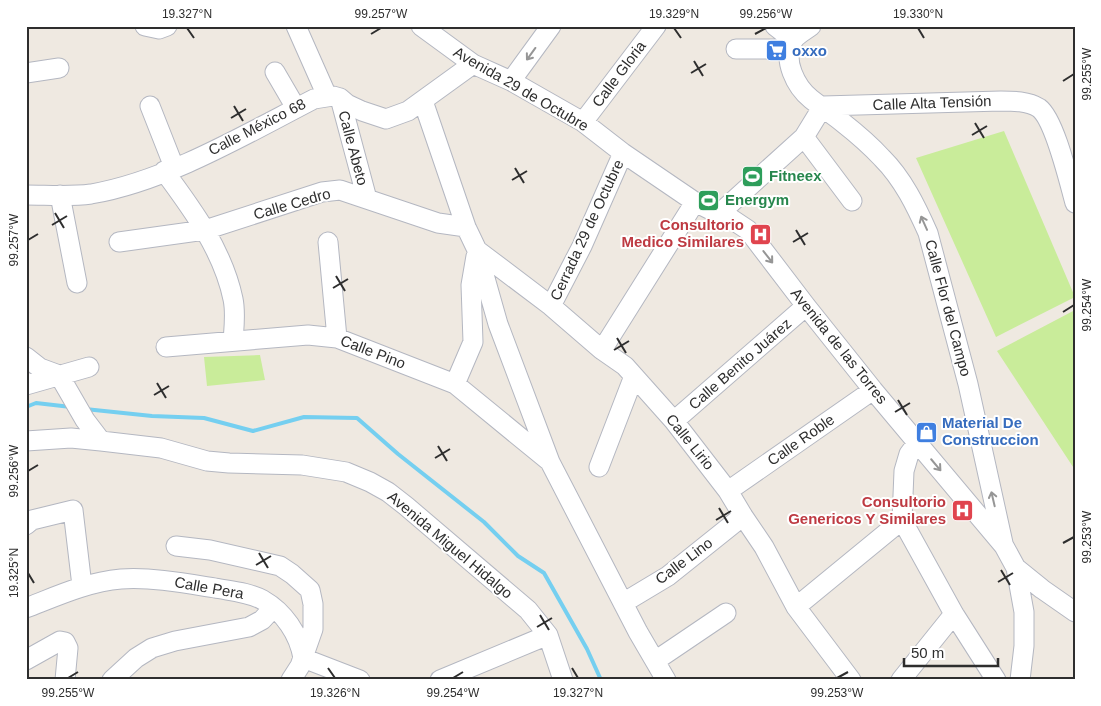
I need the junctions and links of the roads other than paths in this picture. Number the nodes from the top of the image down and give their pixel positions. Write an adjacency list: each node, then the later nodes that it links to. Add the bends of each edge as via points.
1 (144, 26): 2 (street, via 159,29)
2 (167, 26)
3 (296, 26): 17 (street, Calle Abeto)
4 (421, 26): 9 (street, Avenida 29 de Octubre)
5 (551, 26): 16 (street, one-way to 16)
6 (656, 26): 22 (street, Calle Gloria)
7 (775, 26): 10 (street)
8 (811, 26): 10 (street)
9 (441, 32): 12 (street, Avenida 29 de Octubre)
10 (792, 44): 11 (street); 20 (street, Calle Flor del Campo, via 790,63 795,79 811,99)
11 (736, 49)
12 (473, 64): 16 (street, Avenida 29 de Octubre); 18 (street)
13 (59, 68): 15 (street)
14 (275, 72): 21 (street)
15 (26, 73)
16 (511, 81): 22 (street, Avenida 29 de Octubre)
17 (333, 97): 18 (street, via 386,119 408,112); 21 (street, Calle México 68, via 314,99); 28 (street, Calle Abeto)
18 (423, 101): 33 (street, Calle Pino)
19 (150, 106): 25 (street)
20 (823, 106): 23 (street); 31 (street, Calle Alta Tensión, via 1017,101 1039,108 1056,139); 63 (street, Calle Flor del Campo, one-way to 20, via 968,384 928,233 902,183 884,159)
21 (296, 108): 25 (street, Calle México 68)
22 (583, 122): 24 (street, Avenida 29 de Octubre)
23 (804, 137): 29 (street); 32 (street)
24 (623, 153): 30 (street, Avenida 29 de Octubre); 39 (street, Cerrada 29 de Octubre, via 582,246)
25 (169, 169): 27 (street, Calle México 68, via 130,184 90,194); 34 (street)
26 (26, 195): 27 (street, Calle México 68)
27 (60, 195): 38 (street)
28 (367, 199): 33 (street, Calle Cedro, via 438,223); 34 (street, Calle Cedro, via 340,190 322,192)
29 (852, 201)
30 (695, 202): 32 (street, Avenida de las Torres); 44 (street)
31 (1075, 203)
32 (721, 212): 40 (street, Avenida de las Torres, one-way to 40, via 748,230)
33 (466, 227): 37 (street, Calle Pino)
34 (205, 230): 35 (street, Calle Cedro); 42 (street, via 225,272 233,300)
35 (119, 242)
36 (328, 242): 41 (street)
37 (478, 250): 39 (street, Calle Lirio); 50 (street, via 471,285 473,342); 56 (street, Calle Pino, via 498,324)
38 (77, 283)
39 (550, 306): 44 (street, Calle Lirio)
40 (806, 306): 51 (street, Avenida de las Torres); 52 (street, Calle Benito Juárez)
41 (337, 338): 42 (street, Calle Pino, via 308,335); 50 (street, Calle Pino)
42 (233, 341): 43 (street, Calle Pino)
43 (166, 347)
44 (602, 350): 47 (street, Calle Lirio)
45 (26, 357): 48 (street)
46 (89, 367): 48 (street)
47 (634, 376): 52 (street, Calle Lirio); 57 (street)
48 (61, 378): 49 (street); 54 (street)
49 (26, 384)
50 (455, 384): 56 (street, Calle Pino)
51 (873, 390): 55 (street, Avenida de las Torres); 58 (street, Calle Roble)
52 (674, 421): 58 (street, Calle Lirio)
53 (26, 441): 54 (street, Avenida Miguel Hidalgo, via 72,438)
54 (101, 441): 73 (street, Avenida Miguel Hidalgo, via 161,448 206,461 302,465 346,472 370,482 406,506 509,593)
55 (918, 442): 60 (street, via 909,454 904,471); 63 (street, Avenida de las Torres, one-way to 63)
56 (550, 462): 66 (street, Calle Pino)
57 (599, 468)
58 (728, 490): 59 (street, Calle Lirio)
59 (743, 516): 66 (street, Calle Lino, via 668,576); 67 (street, Calle Lirio, via 764,547)
60 (902, 520): 67 (street); 72 (street)
61 (26, 525): 65 (street, via 32,520 73,510)
62 (176, 546): 74 (street, via 280,566 292,574 310,590 313,604 313,629)
63 (1004, 546): 64 (street, Avenida de las Torres)
64 (1016, 568): 70 (street, Avenida de las Torres); 87 (street, via 1024,612)
65 (82, 586): 68 (street, Calle Pera); 69 (street, Calle Pera, via 120,579 179,582 238,591 263,600)
66 (623, 603): 76 (street, Calle Pino)
67 (796, 607): 84 (street, Calle Lirio)
68 (26, 608)
69 (273, 608): 74 (street, Calle Pera, via 292,628); 77 (street, via 262,620 249,626 152,648 136,658)
70 (1075, 612)
71 (726, 613): 76 (street)
72 (954, 614): 85 (street); 86 (street)
73 (548, 635): 81 (street); 82 (street, Avenida Miguel Hidalgo)
74 (303, 658): 79 (street); 80 (street)
75 (26, 660): 78 (street, via 60,641 65,642 68,648)
76 (655, 661): 83 (street, Calle Pino)
77 (117, 678)
78 (65, 680)
79 (291, 680)
80 (360, 680)
81 (440, 680)
82 (563, 680)
83 (666, 680)
84 (851, 680)
85 (900, 680)
86 (996, 680)
87 (1020, 680)

